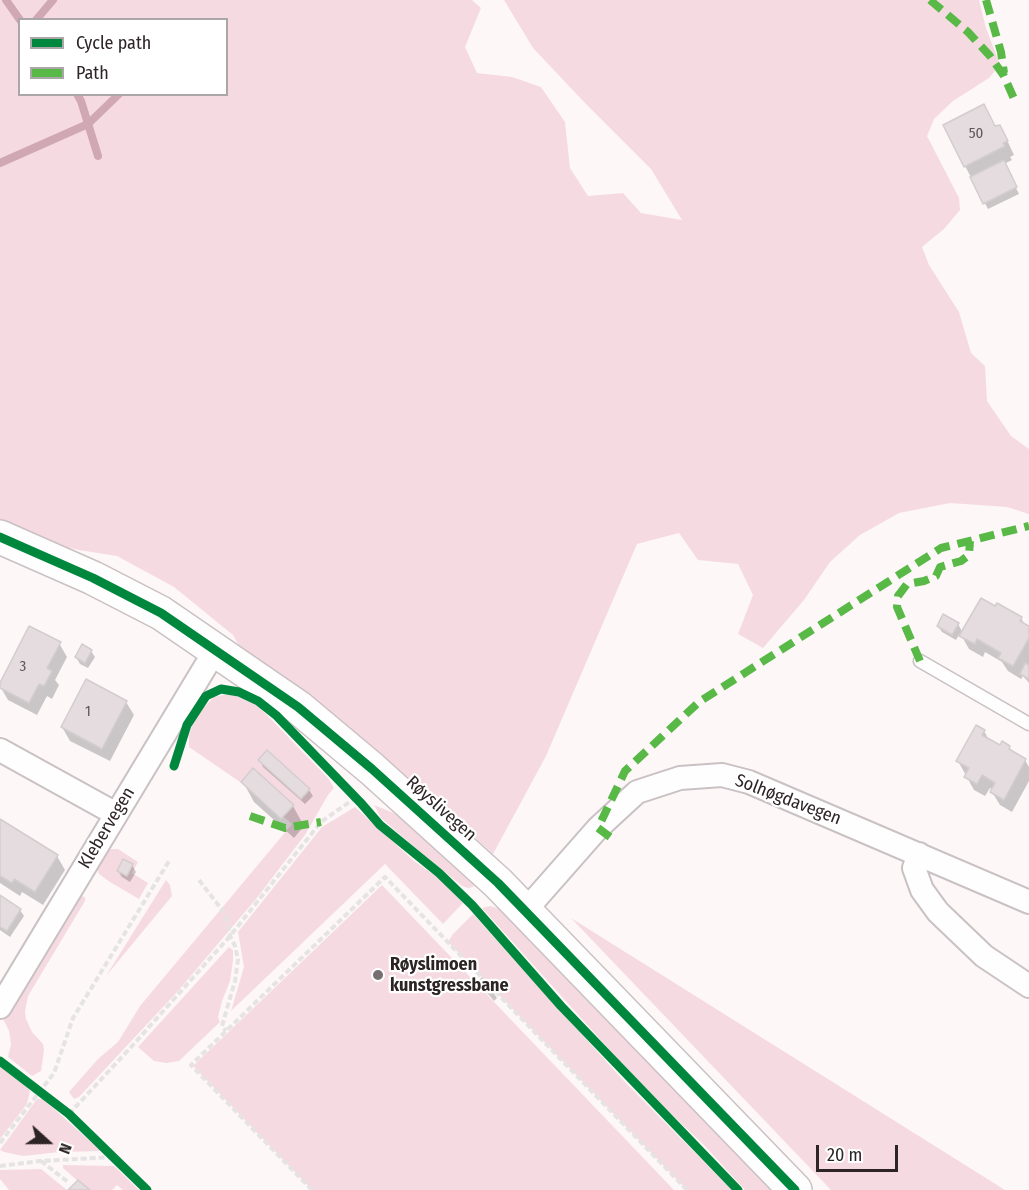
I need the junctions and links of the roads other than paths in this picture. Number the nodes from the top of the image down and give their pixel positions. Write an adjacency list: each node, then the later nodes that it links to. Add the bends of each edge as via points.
1 (0, 537): 2 (street, Røyslivegen, via 93,578 160,613)
2 (216, 649): 6 (street, Klebervegen); 9 (street, Røyslivegen, via 298,707 372,769)
3 (920, 661): 4 (lane)
4 (1029, 724)
5 (0, 750): 6 (street)
6 (116, 814): 11 (street, Klebervegen)
7 (919, 854): 8 (street, Solhøgdavegen); 9 (street, Solhøgdavegen, via 749,782 722,775 680,778 637,792 597,828); 10 (street, via 914,868 922,890 938,912 984,956)
8 (1029, 902)
9 (525, 911): 12 (street, Røyslivegen)
10 (1029, 986)
11 (0, 1007)
12 (795, 1190)

